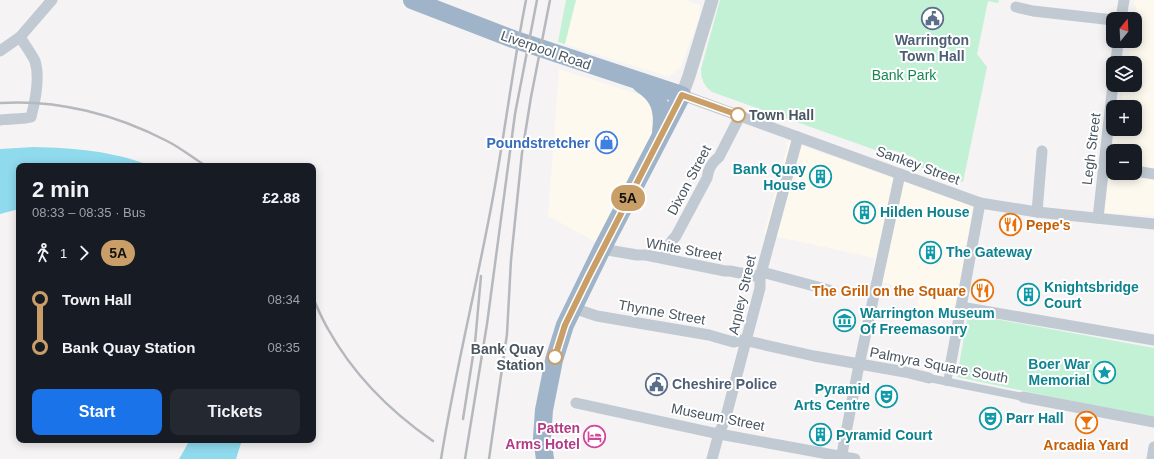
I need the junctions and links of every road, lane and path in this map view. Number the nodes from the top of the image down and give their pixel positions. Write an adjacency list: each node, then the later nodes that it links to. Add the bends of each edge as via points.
1 (52, 0): 8 (street)
2 (412, 0): 10 (highway, Liverpool Road, via 513,39)
3 (712, 0): 12 (street)
4 (1124, 0): 6 (street)
5 (1022, 6): 7 (street)
6 (1122, 12)
7 (1106, 19)
8 (20, 37): 9 (street); 14 (street, via 35,61 37,75 31,118)
9 (0, 51)
10 (632, 79): 12 (highway, Liverpool Road); 16 (highway, via 656,97 662,112)
11 (1113, 92): 17 (street, Legh Street)
12 (682, 95): 13 (street, Sankey Street); 16 (highway)
13 (740, 116): 15 (street, Sankey Street); 28 (street, Dixon Street)
14 (0, 120)
15 (798, 136): 20 (street, Sankey Street); 29 (street, Arpley Street)
16 (660, 137): 27 (highway)
17 (1109, 144)
18 (1042, 151): 24 (street)
19 (1142, 172): 21 (street)
20 (900, 174): 23 (street, Sankey Street); 36 (street)
21 (1154, 174)
22 (1106, 177): 25 (street, Legh Street)
23 (980, 203): 24 (street, Sankey Street); 31 (street)
24 (1037, 212): 25 (street, Sankey Street)
25 (1098, 218): 26 (street, Sankey Street)
26 (1154, 224)
27 (602, 249): 28 (street, White Street); 32 (highway)
28 (663, 258): 29 (street, White Street, via 725,272)
29 (761, 274): 30 (street, White Street); 34 (street, Arpley Street, via 760,288)
30 (829, 290)
31 (961, 306): 33 (street); 35 (street)
32 (573, 308): 34 (street, Thynne Street, via 597,316 709,335 733,342); 45 (highway, via 559,344 545,402 542,438)
33 (1154, 340)
34 (746, 341): 36 (street, Thynne Street); 42 (street, Arpley Street)
35 (951, 362): 38 (street)
36 (860, 364): 37 (street, Palmyra Square South); 44 (street)
37 (929, 378): 38 (street, Palmyra Square South)
38 (947, 382): 39 (street, Palmyra Square South)
39 (1023, 397): 41 (street, Palmyra Square South)
40 (576, 403): 42 (street, Museum Street)
41 (1154, 422)
42 (719, 434): 44 (street, Museum Street); 46 (street, Arpley Street)
43 (1154, 447): 48 (street)
44 (842, 458): 47 (street, Museum Street)
45 (546, 459)
46 (712, 459)
47 (855, 459)
48 (1152, 459)

